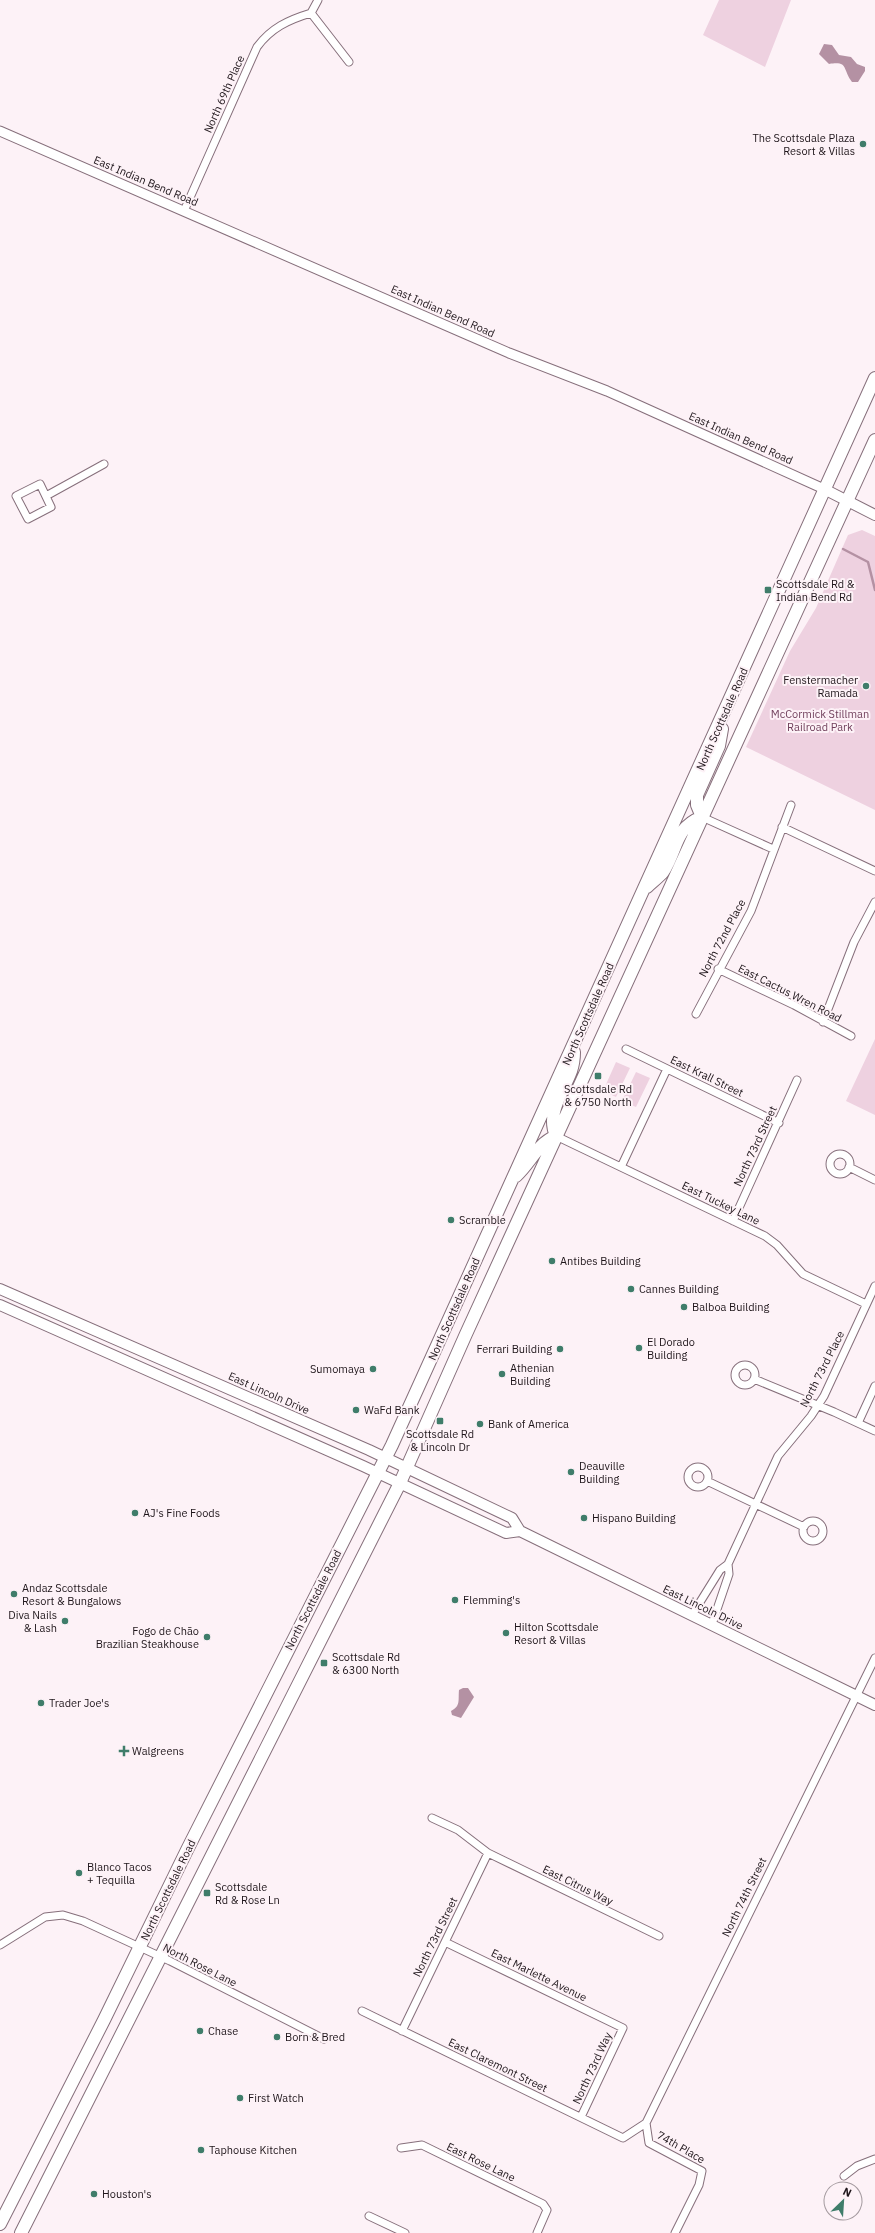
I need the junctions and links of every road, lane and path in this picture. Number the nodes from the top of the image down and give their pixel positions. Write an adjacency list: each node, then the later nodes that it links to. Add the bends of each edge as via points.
1 (318, 0): 2 (street)
2 (311, 13): 3 (street); 5 (street, North 69th Place, via 287,20 265,36 257,47)
3 (349, 62)
4 (0, 131): 5 (street, East Indian Bend Road)
5 (184, 211): 9 (street, East Indian Bend Road, via 509,353 607,391)
6 (875, 378): 9 (main road, North Scottsdale Road)
7 (875, 440): 11 (main road, North Scottsdale Road)
8 (104, 464): 10 (street)
9 (824, 489): 11 (main road, East Indian Bend Road); 13 (main road, North Scottsdale Road)
10 (46, 496): 10 (street, via 52,507 28,519 16,496 40,484)
11 (847, 501): 12 (main road, East Indian Bend Road); 15 (main road, North Scottsdale Road)
12 (875, 516)
13 (725, 712): 15 (main road, via 719,746 697,795 697,805); 19 (main road, North Scottsdale Road)
14 (791, 805): 16 (street)
15 (702, 817): 17 (street); 19 (main road, via 683,829 663,872); 30 (main road, North Scottsdale Road)
16 (782, 827): 17 (street, North 72nd Place); 18 (street)
17 (773, 849): 21 (street, North 72nd Place, via 751,910)
18 (875, 871)
19 (643, 890): 25 (main road, North Scottsdale Road)
20 (875, 902): 23 (street, via 854,942)
21 (718, 969): 22 (street, North 72nd Place); 23 (street, East Cactus Wren Road, via 789,1002)
22 (696, 1014)
23 (823, 1022): 24 (street, East Cactus Wren Road)
24 (851, 1036)
25 (576, 1039): 30 (main road, via 572,1069 552,1116); 33 (main road, North Scottsdale Road)
26 (626, 1050): 27 (street, East Krall Street)
27 (667, 1069): 29 (street, East Krall Street); 31 (street)
28 (797, 1080): 29 (street, North 73rd Street)
29 (779, 1123): 35 (street, North 73rd Street)
30 (556, 1136): 31 (street, East Tuckey Lane); 33 (main road, via 541,1144 527,1165); 37 (main road, North Scottsdale Road)
31 (621, 1167): 35 (street, East Tuckey Lane)
32 (849, 1168): 34 (street)
33 (511, 1180): 36 (main road, North Scottsdale Road)
34 (875, 1180)
35 (733, 1221): 40 (street, East Tuckey Lane, via 765,1236 808,1277)
36 (474, 1266): 37 (main road); 47 (main road, North Scottsdale Road)
37 (493, 1275): 48 (main road, North Scottsdale Road)
38 (875, 1286): 40 (street, North 73rd Place)
39 (0, 1288): 47 (main road, East Lincoln Drive)
40 (866, 1304): 44 (street, North 73rd Place)
41 (0, 1305): 49 (main road, East Lincoln Drive)
42 (754, 1379): 44 (street)
43 (875, 1386): 45 (street)
44 (817, 1406): 45 (street); 52 (street, North 73rd Place, via 778,1456)
45 (858, 1423): 46 (street)
46 (875, 1431)
47 (386, 1457): 48 (main road, East Lincoln Drive); 49 (main road, North Scottsdale Road)
48 (407, 1468): 51 (main road, North Scottsdale Road); 54 (main road, East Lincoln Drive, via 512,1518)
49 (378, 1472): 51 (main road, East Lincoln Drive); 66 (main road, North Scottsdale Road)
50 (707, 1481): 52 (street)
51 (400, 1483): 54 (main road, East Lincoln Drive, via 506,1533); 67 (main road, North Scottsdale Road)
52 (756, 1504): 53 (street); 55 (street, North 73rd Place)
53 (804, 1527)
54 (520, 1531): 56 (main road, East Lincoln Drive)
55 (728, 1564): 56 (street, North 73rd Place, via 720,1570); 57 (street, North 73rd Place, via 729,1574)
56 (692, 1615): 57 (main road, East Lincoln Drive)
57 (712, 1624): 59 (main road, East Lincoln Drive)
58 (875, 1658): 59 (street, North 74th Street)
59 (856, 1696): 60 (main road, East Lincoln Drive); 73 (street, North 74th Street)
60 (875, 1705)
61 (432, 1818): 62 (street, East Citrus Way, via 458,1830)
62 (488, 1854): 63 (street, East Citrus Way); 64 (street, North 73rd Street)
63 (659, 1936)
64 (445, 1942): 69 (street, East Marlette Avenue); 70 (street, North 73rd Street)
65 (0, 1945): 66 (street, North Rose Lane, via 45,1917 63,1915 103,1928)
66 (140, 1947): 67 (street, North Rose Lane); 78 (main road, North Scottsdale Road)
67 (160, 1957): 71 (street, North Rose Lane); 79 (main road, North Scottsdale Road)
68 (362, 2011): 70 (street, East Claremont Street)
69 (623, 2028): 72 (street, North 73rd Way)
70 (402, 2031): 72 (street, East Claremont Street)
71 (324, 2039)
72 (581, 2118): 73 (street, East Claremont Street, via 623,2138)
73 (646, 2123): 82 (street, 74th Place, via 649,2143 702,2171 699,2186)
74 (401, 2148): 81 (street, East Rose Lane, via 422,2145 543,2204 547,2210)
75 (875, 2159): 76 (street, via 858,2166)
76 (844, 2176)
77 (370, 2216): 80 (street)
78 (0, 2224)
79 (21, 2233)
80 (405, 2233)
81 (537, 2233)
82 (675, 2233)

